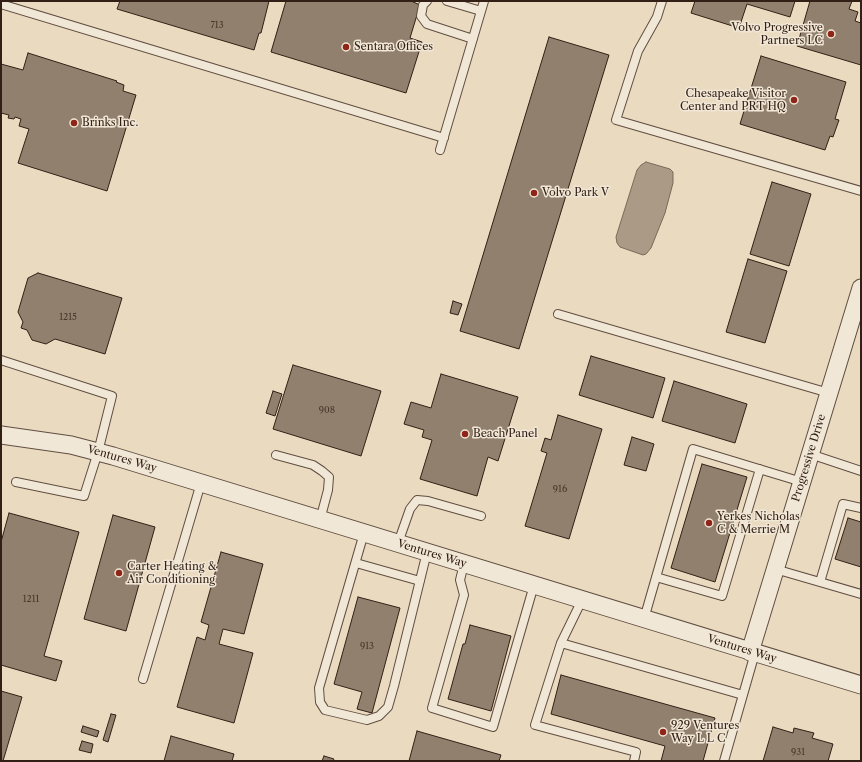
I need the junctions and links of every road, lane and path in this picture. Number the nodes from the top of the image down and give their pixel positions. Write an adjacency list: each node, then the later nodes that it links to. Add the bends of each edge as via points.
1 (426, 1): 7 (lane, via 421,16 427,24)
2 (447, 1): 6 (lane)
3 (484, 1): 6 (lane)
4 (662, 1): 10 (lane, via 657,17 638,51 616,120)
5 (1, 4): 8 (lane)
6 (481, 11): 7 (lane)
7 (473, 39): 8 (lane)
8 (444, 138): 9 (lane)
9 (440, 150)
10 (861, 191)
11 (860, 295): 14 (street, Progressive Drive)
12 (558, 314): 14 (lane)
13 (1, 360): 16 (lane, via 112,396)
14 (829, 393): 17 (street, Progressive Drive)
15 (1, 434): 16 (street, Ventures Way)
16 (98, 452): 21 (lane, via 84,496); 23 (street, Ventures Way)
17 (810, 454): 20 (lane); 22 (street, Progressive Drive)
18 (276, 455): 26 (lane, via 313,465 329,477)
19 (760, 469): 22 (lane); 33 (lane, via 722,596); 33 (lane, via 693,449)
20 (861, 471)
21 (16, 482)
22 (802, 482): 32 (street, Progressive Drive)
23 (201, 483): 26 (street, Ventures Way); 42 (lane)
24 (861, 508): 35 (lane, via 843,504)
25 (481, 516): 28 (lane, via 428,500 417,500 410,509)
26 (320, 520): 27 (street, Ventures Way)
27 (364, 533): 28 (street, Ventures Way); 30 (lane)
28 (398, 543): 29 (street, Ventures Way)
29 (427, 552): 31 (street, Ventures Way); 34 (lane)
30 (356, 563): 34 (lane); 34 (lane, via 319,688 320,702 325,710 367,720 379,716 388,707)
31 (464, 564): 36 (street, Ventures Way); 36 (lane, via 460,580 464,595 432,708 493,727)
32 (775, 569): 35 (lane); 41 (street, Progressive Drive)
33 (656, 577): 39 (lane)
34 (420, 581)
35 (820, 582): 37 (lane)
36 (534, 585): 38 (street, Ventures Way)
37 (861, 594)
38 (582, 600): 39 (street, Ventures Way); 40 (lane)
39 (644, 619): 41 (street, Ventures Way)
40 (560, 643): 44 (lane); 45 (lane, via 535,725 636,752)
41 (753, 652): 43 (street, Ventures Way); 44 (lane)
42 (144, 679)
43 (861, 685)
44 (743, 696): 46 (lane)
45 (634, 761)
46 (724, 761)

